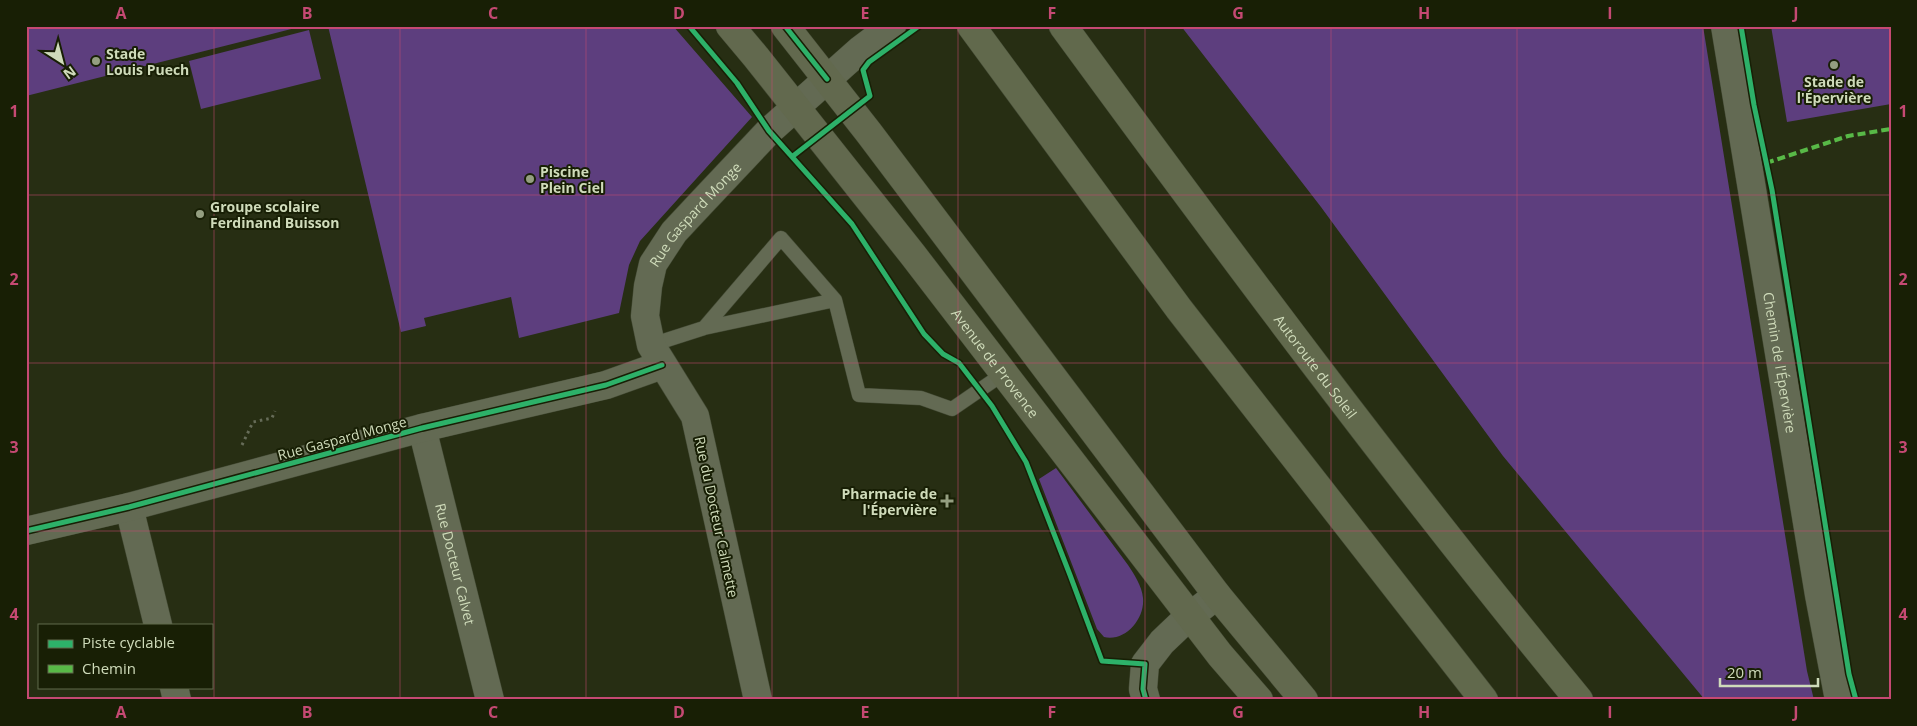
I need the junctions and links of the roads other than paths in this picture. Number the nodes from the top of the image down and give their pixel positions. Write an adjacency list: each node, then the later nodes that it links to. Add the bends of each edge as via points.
1 (730, 26): 8 (main road, Avenue de Provence)
2 (785, 26): 7 (main road)
3 (892, 26): 7 (street, Rue Gaspard Monge)
4 (971, 26): 24 (highway, via 1179,309)
5 (1063, 26): 25 (highway, Autoroute du Soleil, via 1242,270)
6 (1726, 26): 26 (street, Chemin de l'Épervière)
7 (827, 79): 8 (street, Rue Gaspard Monge); 16 (main road)
8 (796, 107): 11 (street, Rue Gaspard Monge, via 674,232 653,264 645,316); 12 (main road, Avenue de Provence)
9 (835, 300): 10 (lane); 10 (lane, via 781,238); 12 (lane, via 858,395 921,398 952,409)
10 (704, 328): 11 (lane)
11 (657, 355): 13 (street, Rue Gaspard Monge, via 606,384); 20 (street, Rue du Docteur Calmette, via 695,416)
12 (1003, 374): 17 (main road, Avenue de Provence)
13 (422, 428): 14 (street, Rue Gaspard Monge); 19 (street, Rue Docteur Calvet)
14 (128, 507): 15 (street, Rue Gaspard Monge); 18 (street)
15 (26, 531)
16 (1217, 595): 17 (street); 23 (main road)
17 (1190, 616): 21 (street, via 1162,642 1145,664 1143,689); 22 (main road, Avenue de Provence)
18 (158, 624)
19 (490, 700)
20 (758, 700)
21 (1146, 700)
22 (1259, 700)
23 (1304, 700)
24 (1484, 700)
25 (1579, 700)
26 (1839, 700)

